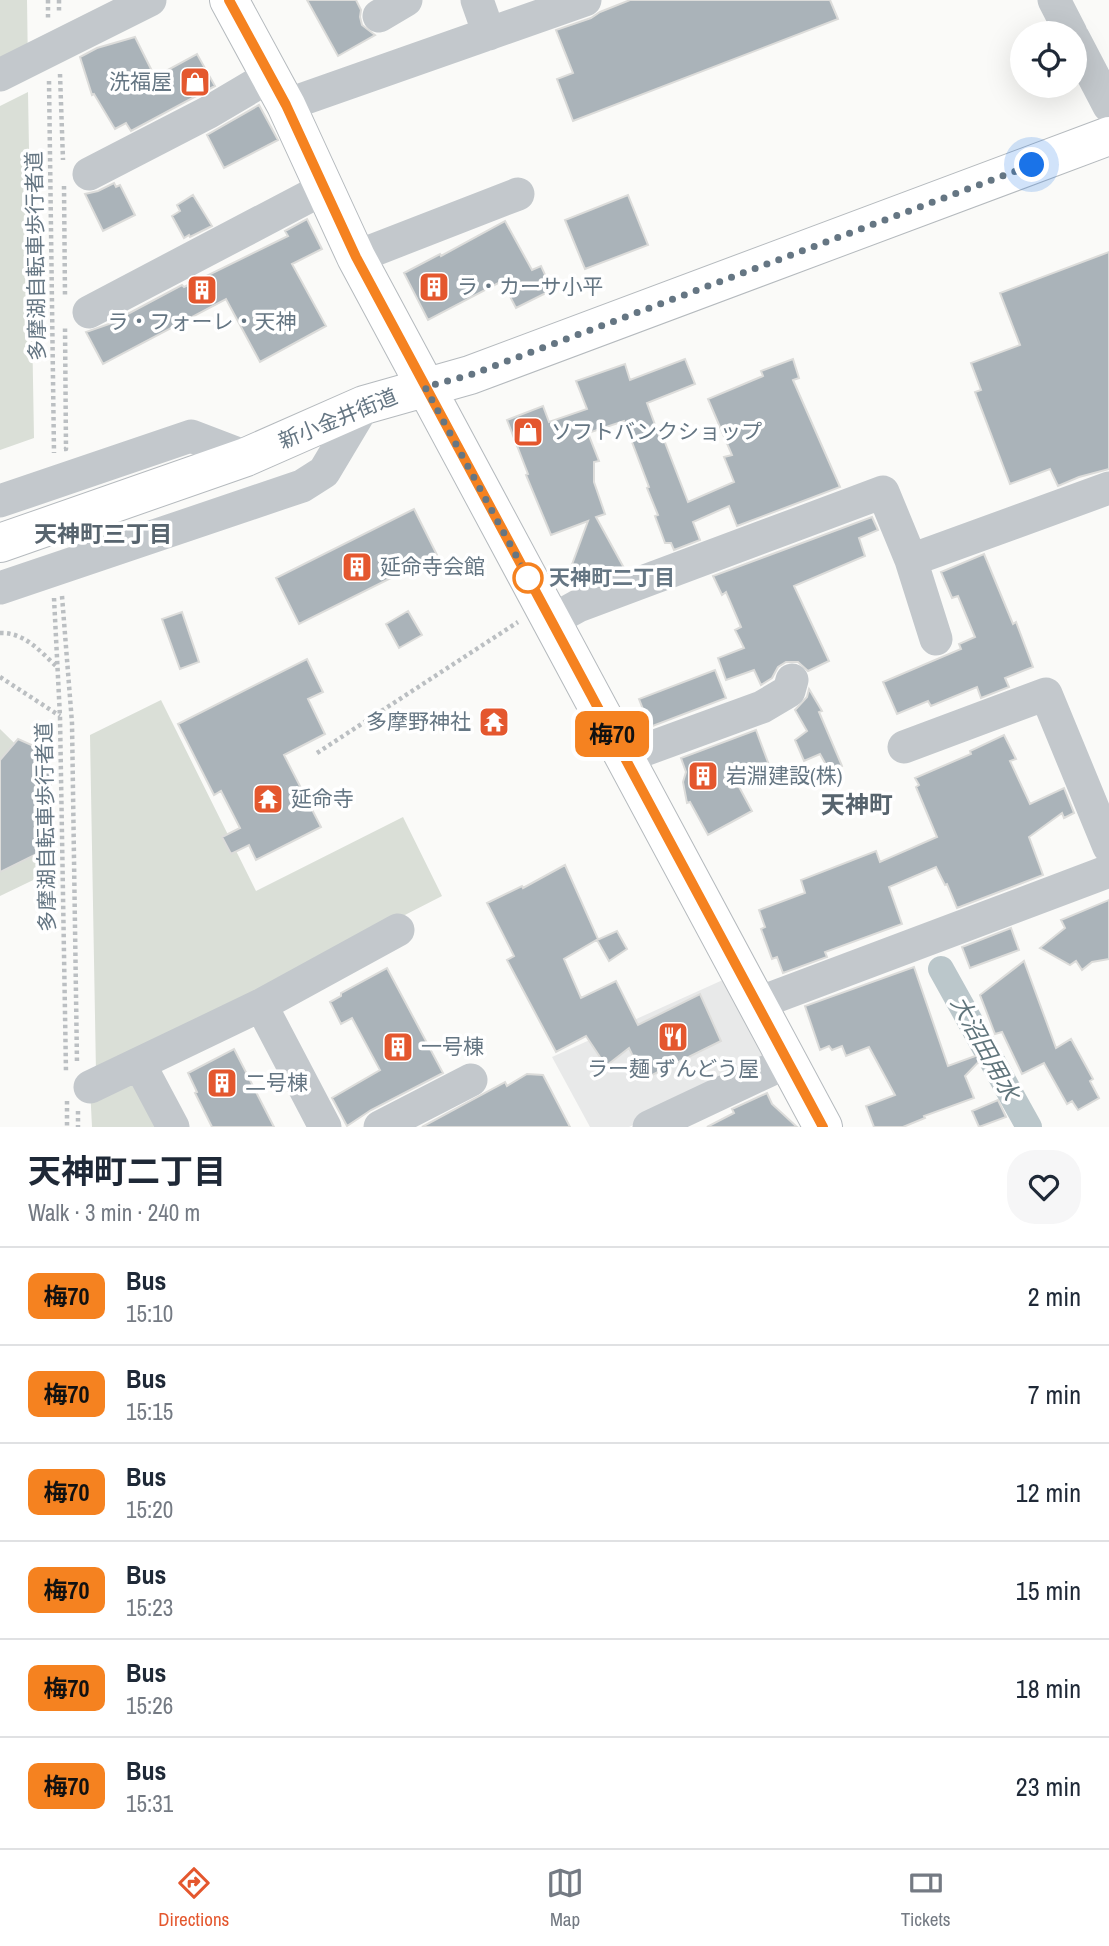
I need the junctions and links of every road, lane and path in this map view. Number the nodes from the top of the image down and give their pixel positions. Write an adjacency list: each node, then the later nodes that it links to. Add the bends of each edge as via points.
1 (48, 0): 10 (path, 多摩湖自転車歩行者道)
2 (59, 0): 10 (path)
3 (150, 0): 10 (street)
4 (477, 0): 9 (street)
5 (585, 0): 9 (street)
6 (1054, 0): 8 (street)
7 (238, 3): 13 (main road)
8 (1065, 21)
9 (489, 34): 13 (street, via 315,93)
10 (54, 47): 12 (street); 16 (path); 23 (path, 多摩湖自転車歩行者道)
11 (1087, 65): 14 (street)
12 (0, 75)
13 (278, 90): 16 (street, via 209,111); 17 (main road)
14 (1109, 106)
15 (1109, 136): 21 (main road, 新小金井街道, via 483,370)
16 (72, 169): 20 (path)
17 (325, 188): 19 (main road); 20 (street)
18 (518, 194): 19 (street)
19 (356, 257): 21 (main road)
20 (73, 316): 23 (path, via 66,449)
21 (425, 387): 22 (main road, 新小金井街道); 33 (main road)
22 (364, 405): 25 (main road, 新小金井街道); 31 (street, via 324,471 302,486)
23 (55, 453): 24 (path)
24 (44, 457)
25 (246, 457): 27 (street, via 191,436); 28 (main road, 新小金井街道)
26 (1109, 488): 29 (street)
27 (0, 501)
28 (0, 543)
29 (911, 560): 33 (street, via 883,492); 35 (street)
30 (53, 584): 36 (path, 多摩湖自転車歩行者道)
31 (0, 588)
32 (62, 595): 51 (path, via 72,723)
33 (536, 621): 41 (path); 42 (main road)
34 (0, 633): 36 (path, via 28,641)
35 (936, 639)
36 (57, 668): 39 (path, 多摩湖自転車歩行者道)
37 (0, 677): 39 (path)
38 (792, 680): 42 (street, via 789,691 762,706)
39 (60, 717): 51 (path, 多摩湖自転車歩行者道)
40 (904, 747): 43 (street, via 1046,694)
41 (317, 753)
42 (625, 757): 47 (main road)
43 (1109, 847)
44 (1109, 871): 47 (street)
45 (398, 930): 46 (street)
46 (261, 1004): 49 (street); 55 (street)
47 (756, 1004): 48 (main road)
48 (787, 1062): 57 (street); 58 (main road)
49 (140, 1065): 51 (street); 54 (street)
50 (471, 1080): 56 (street)
51 (76, 1089): 52 (path, 多摩湖自転車歩行者道); 53 (path)
52 (67, 1127)
53 (78, 1127)
54 (173, 1127)
55 (325, 1127)
56 (380, 1127)
57 (649, 1127)
58 (823, 1127)

